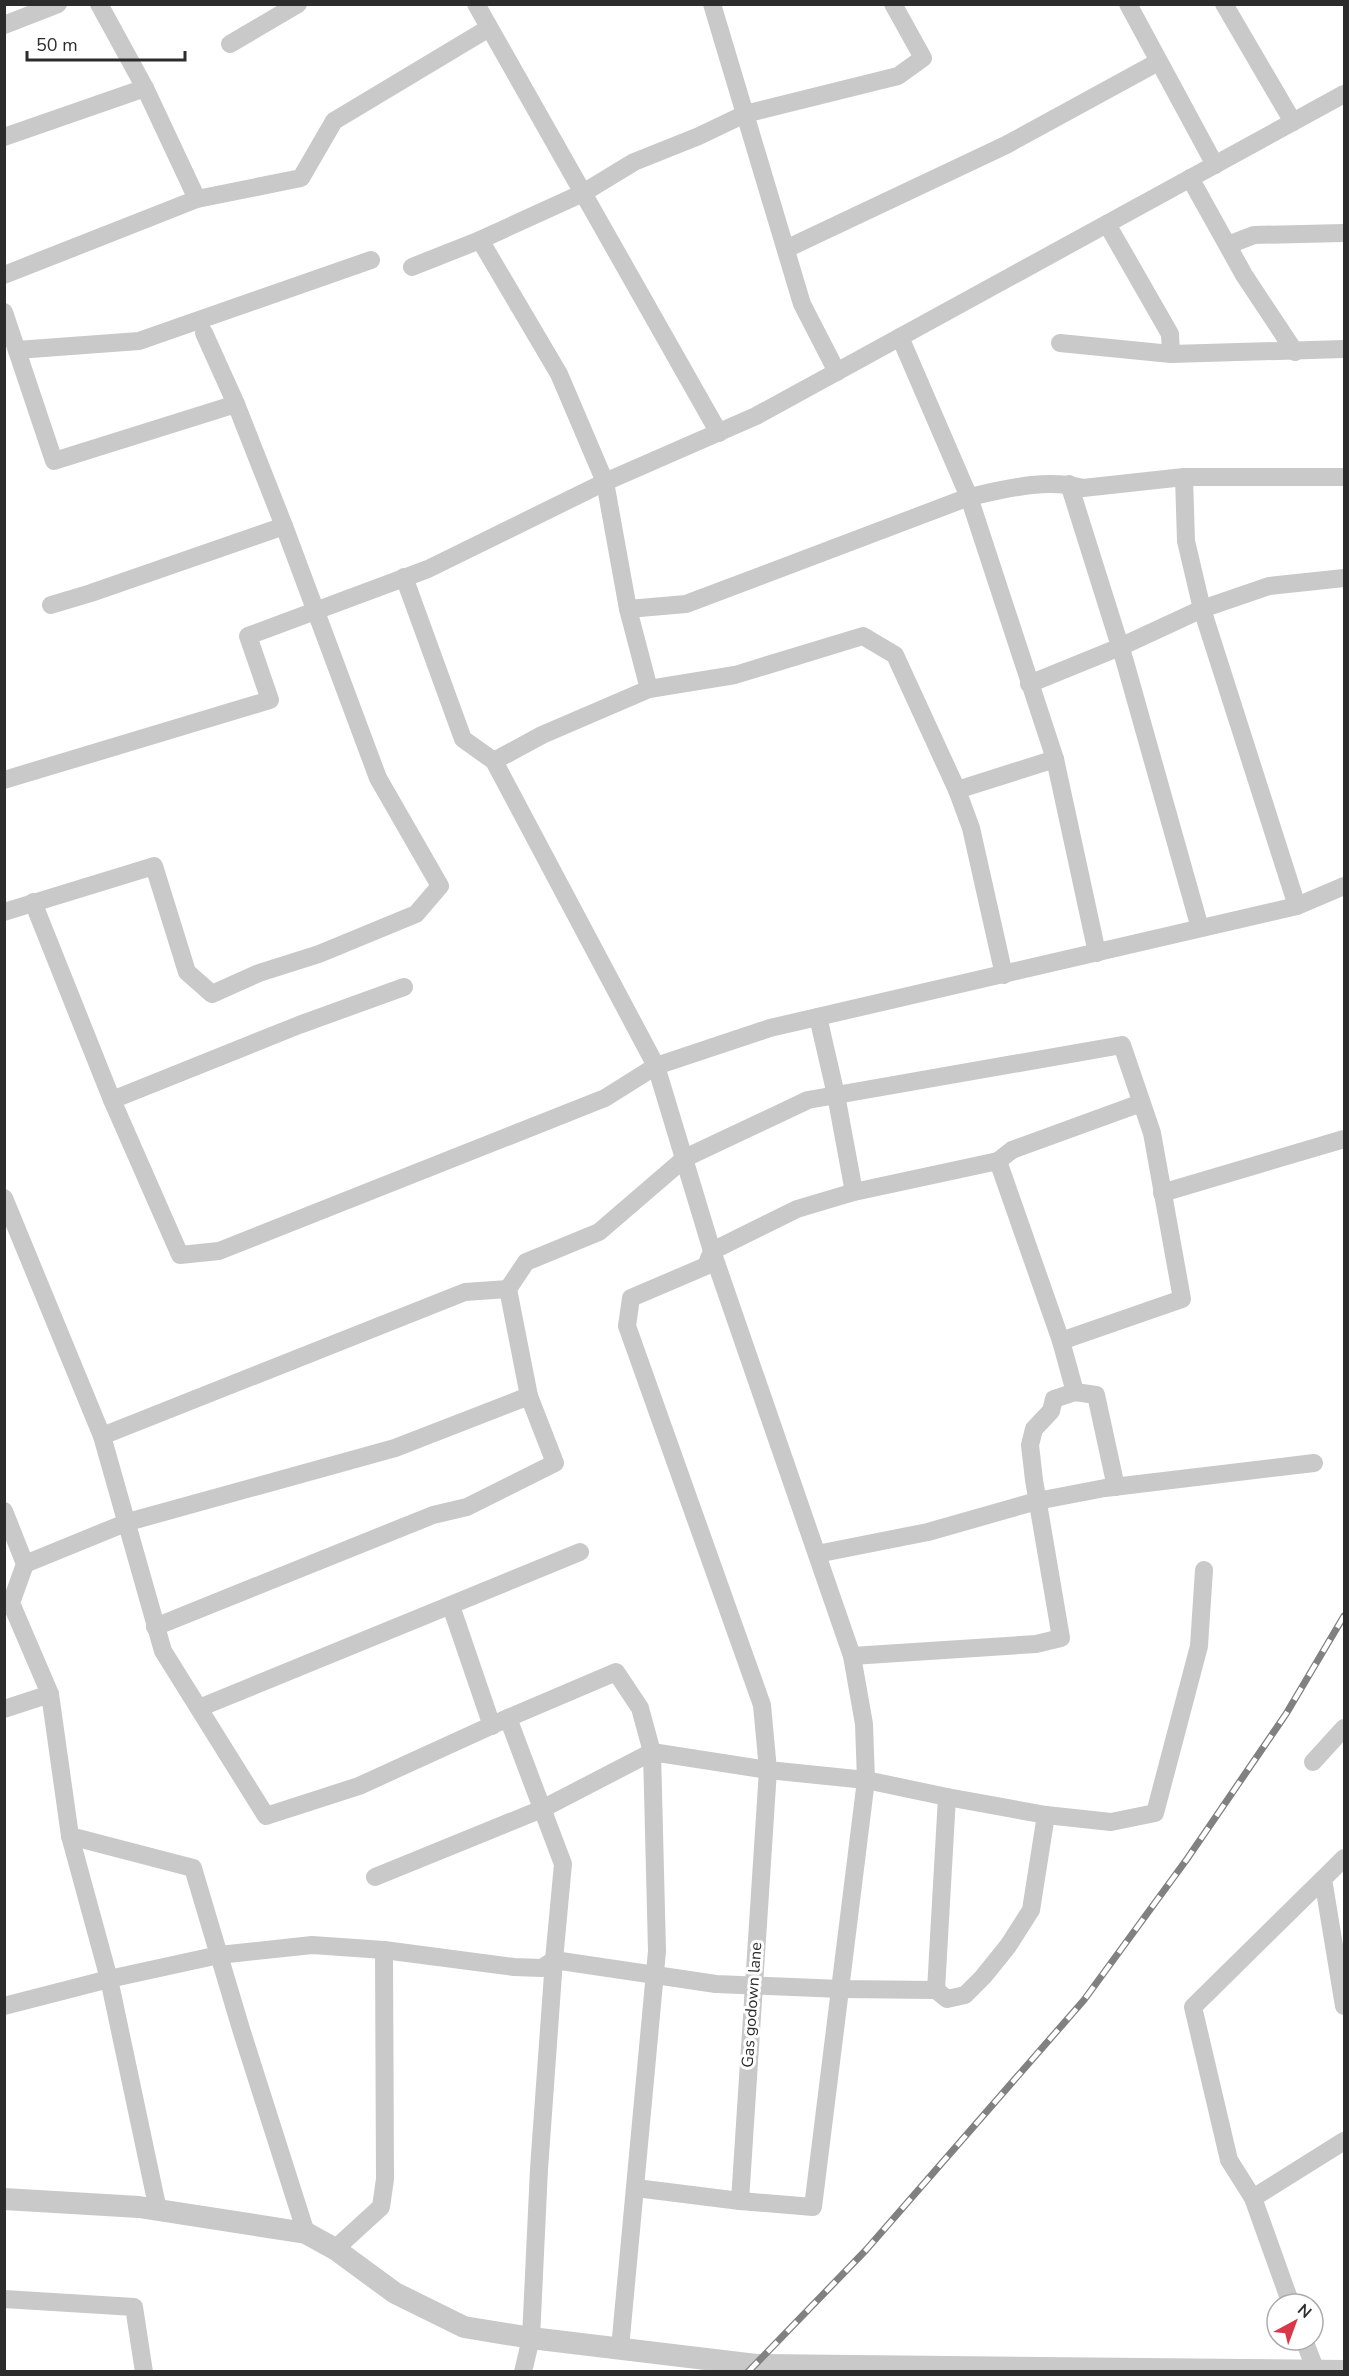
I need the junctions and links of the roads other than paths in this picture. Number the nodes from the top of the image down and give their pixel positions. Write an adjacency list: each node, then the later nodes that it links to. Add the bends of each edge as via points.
1 (58, 4): 9 (street)
2 (99, 4): 13 (street)
3 (298, 4): 11 (street)
4 (476, 4): 10 (street)
5 (712, 4): 15 (street)
6 (893, 4): 15 (street, via 923,58 898,76)
7 (1128, 4): 12 (street)
8 (1224, 4): 16 (street)
9 (4, 25)
10 (489, 28): 20 (street); 21 (street, via 334,121 301,178)
11 (230, 44)
12 (1158, 62): 18 (street); 26 (street, via 1006,145)
13 (145, 88): 17 (street); 21 (street)
14 (1344, 94): 16 (street)
15 (745, 114): 20 (street, via 634,162); 26 (street)
16 (1293, 122): 18 (street)
17 (4, 136)
18 (1215, 165): 19 (street)
19 (1190, 178): 22 (street); 25 (street)
20 (583, 192): 24 (street); 41 (street)
21 (197, 199): 29 (street)
22 (1107, 224): 33 (street); 38 (street, via 1170,334)
23 (1344, 233): 25 (street, via 1254,235)
24 (480, 240): 28 (street); 44 (street, via 559,374)
25 (1228, 245): 37 (street)
26 (786, 249): 39 (street, via 802,304)
27 (371, 260): 36 (street, via 139,341)
28 (412, 267)
29 (4, 275)
30 (4, 312): 31 (street)
31 (7, 331): 36 (street)
32 (204, 333): 40 (street)
33 (900, 337): 39 (street); 46 (street)
34 (1060, 343): 38 (street)
35 (1344, 349): 37 (street)
36 (17, 350): 40 (street, via 54,461)
37 (1295, 352): 38 (street)
38 (1171, 354)
39 (837, 372): 41 (street)
40 (236, 404): 47 (street)
41 (719, 433): 44 (street)
42 (1184, 477): 43 (street); 45 (street, via 1083,488); 52 (street, via 1186,542)
43 (1344, 477)
44 (605, 482): 48 (street); 51 (street)
45 (1069, 484): 46 (street, via 1018,486); 54 (street)
46 (969, 497): 51 (street, via 686,604); 55 (street)
47 (284, 526): 50 (street); 53 (street)
48 (405, 577): 53 (street); 58 (street, via 463,739)
49 (1344, 578): 52 (street, via 1269,586)
50 (51, 605)
51 (628, 609): 56 (street)
52 (1202, 609): 54 (street); 63 (street)
53 (316, 611): 59 (street, via 248,636 270,699); 62 (street, via 378,778 440,886 416,914 212,994 187,972 154,866)
54 (1120, 647): 55 (street); 65 (street)
55 (1029, 684): 57 (street)
56 (649, 689): 58 (street, via 542,735); 60 (street, via 735,675 863,636 895,655)
57 (1055, 759): 60 (street); 66 (street)
58 (494, 761): 70 (street)
59 (4, 780)
60 (957, 790): 67 (street, via 971,828)
61 (1344, 886): 63 (street)
62 (33, 902): 64 (street); 72 (street)
63 (1297, 906): 65 (street)
64 (4, 912)
65 (1200, 928): 66 (street)
66 (1097, 953): 67 (street)
67 (1004, 975): 69 (street)
68 (404, 987): 72 (street)
69 (818, 1017): 70 (street, via 771,1028); 71 (street)
70 (656, 1066): 72 (street, via 605,1098 219,1251 180,1255); 75 (street)
71 (836, 1095): 73 (street, via 1122,1045); 75 (street, via 808,1100); 77 (street)
72 (112, 1100)
73 (1141, 1103): 76 (street, via 1012,1150); 78 (street, via 1152,1133)
74 (1344, 1139): 78 (street)
75 (685, 1158): 80 (street); 81 (street, via 599,1232 526,1262)
76 (998, 1161): 77 (street); 82 (street)
77 (854, 1192): 80 (street, via 797,1209)
78 (1162, 1193): 82 (street, via 1182,1299)
79 (4, 1198): 85 (street)
80 (712, 1251): 93 (street); 106 (street, Gas godown lane, via 706,1266 631,1298 627,1326 762,1705)
81 (507, 1289): 84 (street); 85 (street, via 465,1292)
82 (1061, 1341): 83 (street)
83 (1075, 1392): 87 (street, via 1096,1395); 88 (street, via 1054,1399 1051,1410 1034,1428 1030,1445)
84 (529, 1396): 90 (street, via 395,1448); 97 (street, via 555,1463 467,1507 434,1515)
85 (102, 1436): 90 (street)
86 (1314, 1463): 87 (street)
87 (1116, 1486): 88 (street)
88 (1037, 1501): 93 (street, via 928,1532); 98 (street, via 1061,1638 1036,1644)
89 (4, 1511): 91 (street)
90 (128, 1522): 94 (street); 97 (street)
91 (8, 1534): 94 (street)
92 (580, 1552): 96 (street)
93 (817, 1554): 98 (street)
94 (25, 1564): 99 (street, via 11,1603)
95 (1204, 1570): 110 (street, via 1199,1646 1155,1813 1111,1822)
96 (451, 1606): 100 (street); 102 (street)
97 (155, 1627): 100 (street, via 163,1651)
98 (852, 1656): 107 (street, via 864,1724)
99 (50, 1694): 101 (street); 111 (street)
100 (199, 1708): 102 (street, via 266,1816 359,1786)
101 (4, 1709)
102 (500, 1722): 104 (street, via 616,1672 640,1708); 109 (street)
103 (1344, 1728): 105 (street)
104 (652, 1752): 106 (street); 109 (street); 119 (street)
105 (1313, 1762)
106 (768, 1770): 107 (street); 121 (street, Gas godown lane)
107 (866, 1779): 108 (street); 122 (street)
108 (947, 1797): 110 (street); 123 (street)
109 (542, 1809): 113 (street); 118 (street, via 563,1864)
110 (1046, 1815): 123 (street, via 1030,1910 1025,1919 1008,1946 965,1995 946,1999)
111 (70, 1836): 117 (street, via 194,1868); 120 (street)
112 (1344, 1858): 114 (street)
113 (375, 1877)
114 (1323, 1879): 116 (street); 128 (street, via 1193,2007 1228,2160)
115 (384, 1950): 117 (street, via 312,1945); 118 (street, via 514,1967 542,1968); 133 (street, via 385,2179 381,2207)
116 (1340, 1951): 125 (street)
117 (219, 1955): 120 (street); 132 (street)
118 (554, 1960): 119 (street); 136 (street)
119 (655, 1976): 121 (street); 127 (street)
120 (109, 1979): 124 (street); 131 (street)
121 (753, 1986): 122 (street); 130 (street, Gas godown lane)
122 (841, 1989): 123 (street); 130 (street, via 813,2207)
123 (936, 1990)
124 (4, 2006)
125 (1344, 2006)
126 (1344, 2141): 128 (street)
127 (636, 2188): 130 (street); 137 (street)
128 (1253, 2198): 134 (street)
129 (4, 2199): 131 (street)
130 (740, 2201)
131 (158, 2210): 132 (street)
132 (306, 2233): 133 (street)
133 (336, 2249): 136 (street, via 395,2293 464,2327)
134 (1287, 2292)
135 (4, 2299): 144 (street, via 134,2307)
136 (531, 2338): 137 (street); 145 (street)
137 (620, 2348): 139 (street, via 756,2365)
138 (1309, 2352): 142 (street)
139 (847, 2369): 140 (street)
140 (976, 2369): 141 (street)
141 (1222, 2371): 142 (street)
142 (1316, 2371): 143 (street)
143 (1344, 2371)
144 (144, 2372)
145 (523, 2372)

